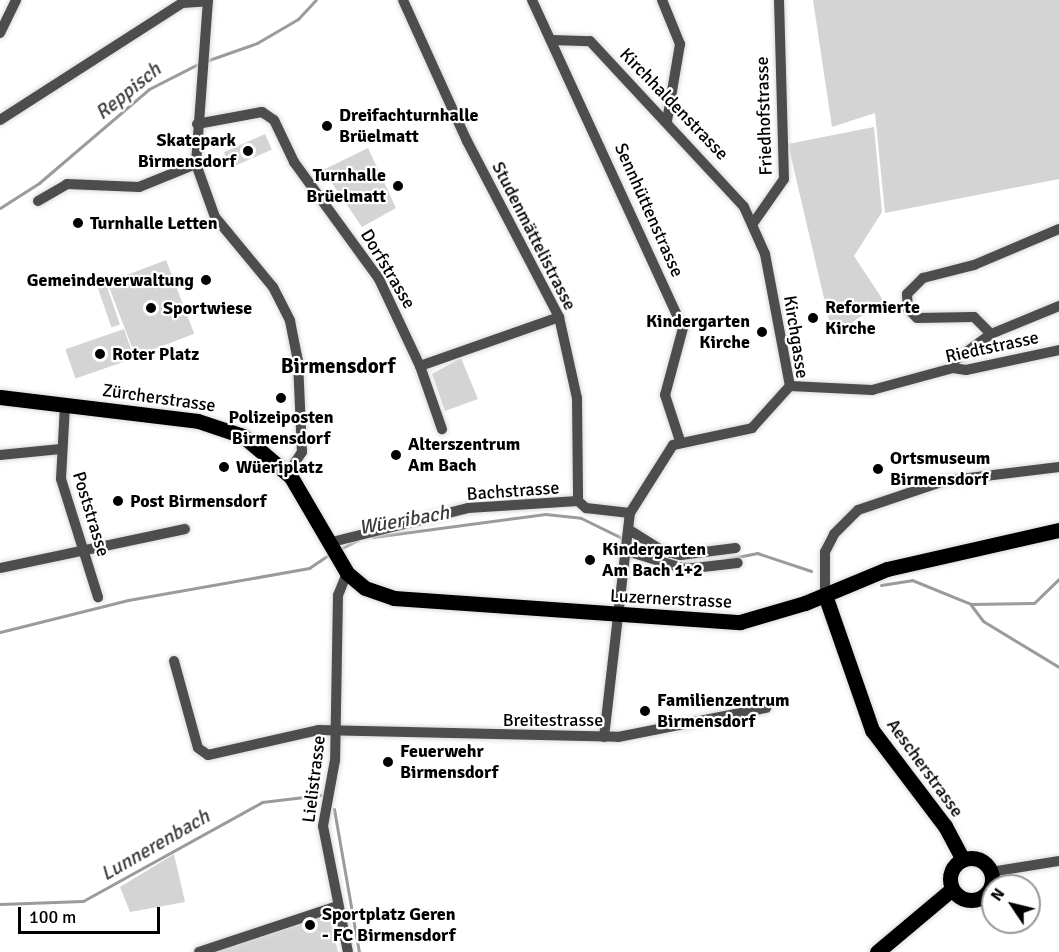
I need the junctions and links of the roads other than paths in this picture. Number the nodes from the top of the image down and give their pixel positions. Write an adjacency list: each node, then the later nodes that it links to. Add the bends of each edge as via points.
1 (16, 0): 7 (street)
2 (208, 0): 9 (street, via 182,3); 11 (street)
3 (403, 0): 17 (street, Studenmättelistrasse, via 466,141)
4 (532, 0): 8 (street, Sennhüttenstrasse)
5 (662, 0): 10 (street, via 680,44)
6 (779, 0): 14 (street, Friedhofstrasse, via 784,179)
7 (0, 33)
8 (552, 40): 10 (street, Kirchhaldenstrasse, via 590,42); 26 (street, Sennhüttenstrasse, via 683,328 665,395)
9 (0, 120)
10 (667, 121): 14 (street, Kirchhaldenstrasse, via 728,184)
11 (197, 124): 12 (street); 20 (street, Dorfstrasse, via 262,112 274,120 302,174 363,253)
12 (196, 164): 13 (street, via 139,187 67,184); 30 (street, via 214,217 267,279 290,321 298,361 302,452)
13 (38, 201)
14 (754, 222): 22 (street, Kirchgasse)
15 (1059, 229): 18 (street, via 974,265 923,278 907,294 909,309 917,318 974,317)
16 (1059, 306): 18 (street)
17 (559, 317): 20 (street); 31 (street, Studenmättelistrasse, via 577,398)
18 (991, 334): 21 (street, via 954,361)
19 (1059, 350): 21 (street, Riedtstrasse, via 966,370)
20 (420, 366): 25 (street, Dorfstrasse)
21 (953, 368): 22 (street, Riedtstrasse, via 872,390)
22 (790, 386): 26 (street, Kirchgasse, via 747,431)
23 (0, 397): 24 (main road, Zürcherstrasse)
24 (65, 405): 27 (street, Poststrasse); 30 (main road, Zürcherstrasse, via 221,427 256,444)
25 (442, 429)
26 (680, 441): 32 (street, via 664,454)
27 (61, 449): 28 (street); 37 (street, Poststrasse, via 61,481)
28 (0, 455)
29 (1059, 467): 42 (street, via 944,481 858,510 834,534 825,552)
30 (288, 473): 38 (main road, Zürcherstrasse)
31 (578, 501): 32 (street, Bachstrasse, via 586,508); 38 (street, Bachstrasse, via 468,508)
32 (630, 513): 35 (street)
33 (185, 529): 37 (street)
34 (1059, 530): 42 (main road, Luzernerstrasse, via 932,556)
35 (629, 541): 36 (street, via 681,555); 39 (street, via 685,569); 44 (street)
36 (736, 548)
37 (84, 550): 40 (street); 43 (street, Poststrasse)
38 (332, 551): 41 (main road, Zürcherstrasse)
39 (738, 563)
40 (0, 568)
41 (347, 573): 44 (main road, Luzernerstrasse, via 365,588 394,598); 47 (street, Lielistrasse, via 338,602)
42 (825, 596): 44 (main road, Luzernerstrasse, via 740,622); 49 (main road, Aescherstrasse, via 872,730 945,826)
43 (98, 597)
44 (614, 616): 48 (street)
45 (174, 661): 47 (street, Breitestrasse, via 203,754)
46 (766, 708): 48 (street, Breitestrasse)
47 (336, 731): 48 (street, Breitestrasse); 53 (street, Lielistrasse, via 323,826)
48 (604, 737)
49 (963, 860): 51 (main road, via 980,860); 52 (main road, via 951,872)
50 (1059, 861): 51 (street)
51 (991, 872): 52 (main road, via 990,889 977,900 965,900)
52 (952, 889): 56 (main road)
53 (337, 906): 54 (street); 55 (street, Lielistrasse)
54 (199, 952)
55 (348, 952)
56 (877, 952)

